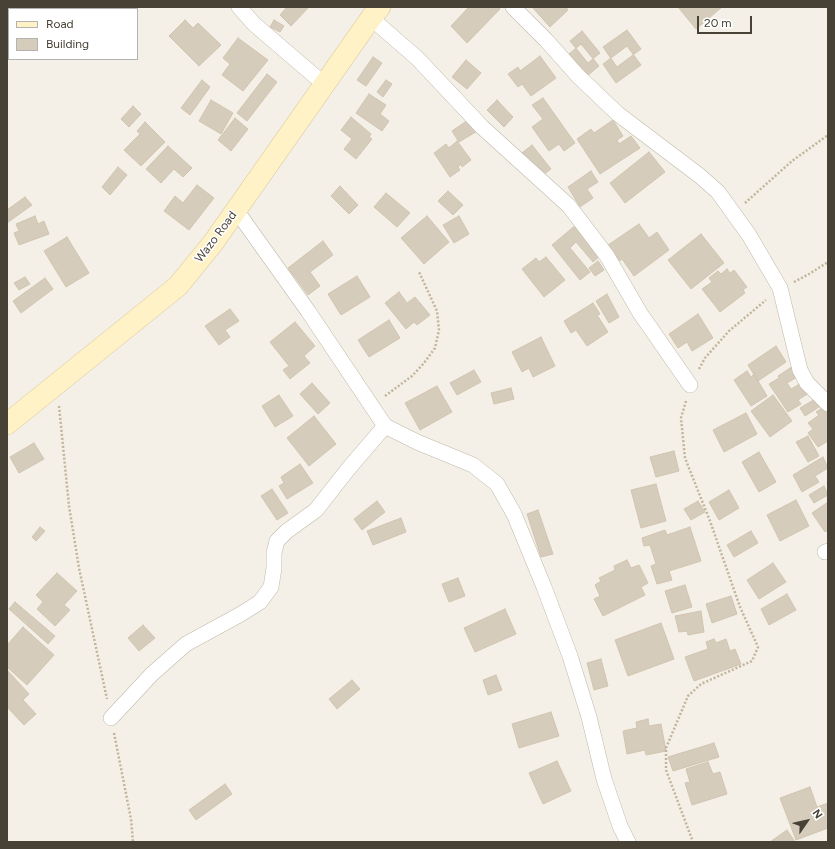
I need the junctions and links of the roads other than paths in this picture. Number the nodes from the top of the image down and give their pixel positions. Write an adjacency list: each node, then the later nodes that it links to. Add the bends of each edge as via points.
1 (238, 7): 4 (street)
2 (513, 7): 7 (street, via 618,114 718,192 753,241 780,288 800,370 807,383)
3 (375, 13): 4 (main road, Wazo Road); 6 (street, via 482,127 569,206 607,256 640,312)
4 (324, 84): 5 (main road, Wazo Road)
5 (236, 210): 8 (main road, Wazo Road, via 178,286); 9 (street)
6 (690, 385)
7 (828, 404)
8 (7, 424)
9 (385, 426): 10 (street, via 316,510 277,541 271,587 260,602 186,644 152,674); 11 (street, via 473,465 497,484 514,514 570,656 589,717 604,779)
10 (111, 718)
11 (628, 842)

